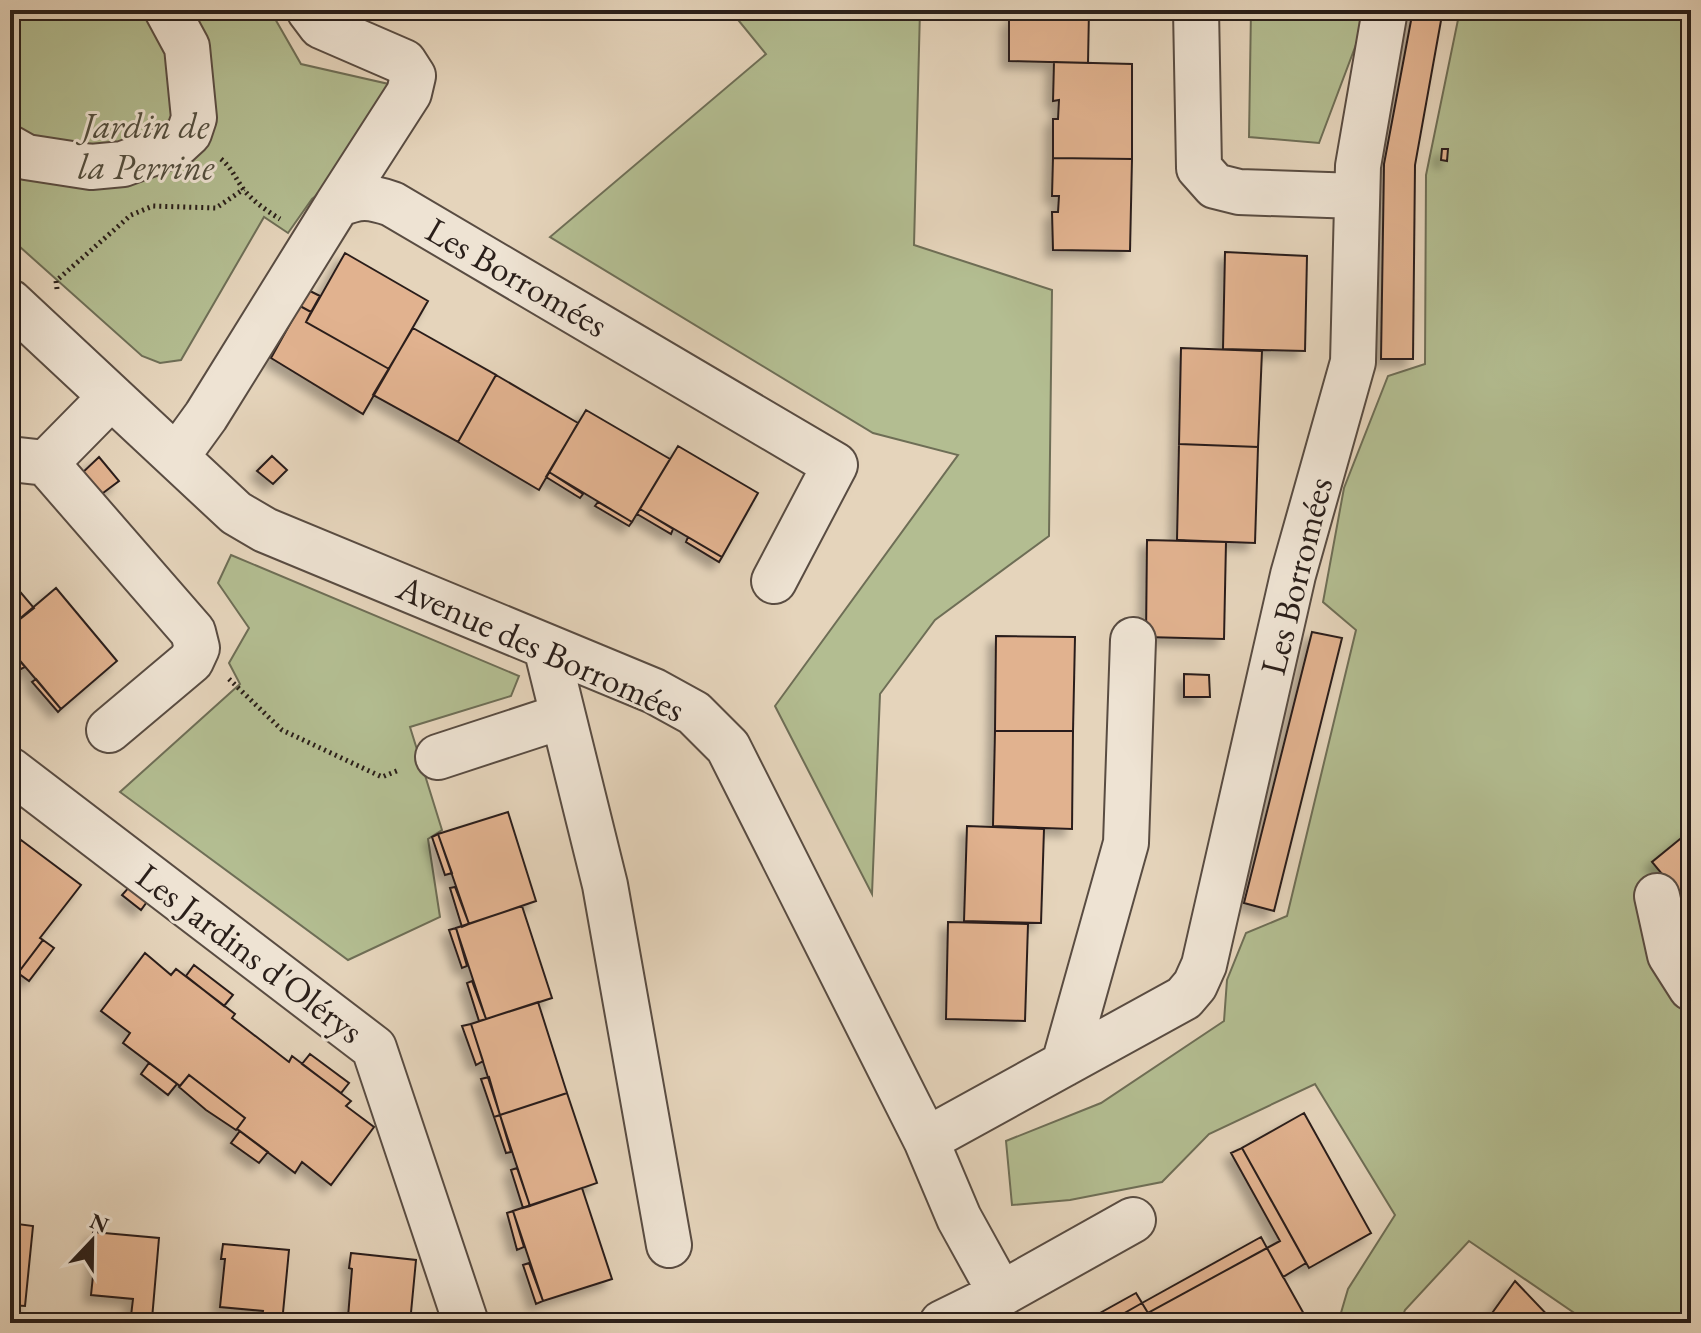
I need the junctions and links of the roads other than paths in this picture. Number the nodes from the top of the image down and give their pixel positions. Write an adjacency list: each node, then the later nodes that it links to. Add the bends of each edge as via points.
1 (167, 10): 5 (street, via 187,47 194,118 189,133 177,144 123,164 91,167 26,157)
2 (309, 10): 7 (street, via 321,26 404,62 413,76 409,93)
3 (1196, 10): 6 (street, via 1199,168 1215,186 1239,192)
4 (1385, 10): 6 (street, Les Borromées)
5 (10, 148)
6 (1357, 196): 21 (street, Les Borromées, via 1353,362 1293,575 1204,965 1184,998)
7 (326, 223): 10 (street); 12 (street, Les Borromées, via 357,197 392,204 835,465)
8 (25, 316): 9 (street, Avenue des Borromées)
9 (111, 397): 10 (street, Avenue des Borromées); 11 (street)
10 (177, 456): 14 (street, Avenue des Borromées, via 236,513 265,530)
11 (28, 461): 16 (street, via 193,632 197,648 191,661)
12 (774, 581)
13 (1133, 640): 21 (street, via 1126,843)
14 (546, 647): 15 (street); 22 (street, Avenue des Borromées, via 654,691 694,713 728,747)
15 (563, 716): 17 (street); 24 (street, via 605,885)
16 (109, 730)
17 (438, 757)
18 (10, 770): 26 (street, Les Jardins d'Olérys, via 374,1048)
19 (1657, 896): 20 (street, via 1670,955)
20 (1691, 988)
21 (1064, 1064): 22 (street, Les Borromées)
22 (926, 1140): 25 (street, Avenue des Borromées, via 959,1218)
23 (1133, 1220): 25 (street)
24 (669, 1245)
25 (1001, 1294): 27 (street)
26 (466, 1323)
27 (942, 1323)

